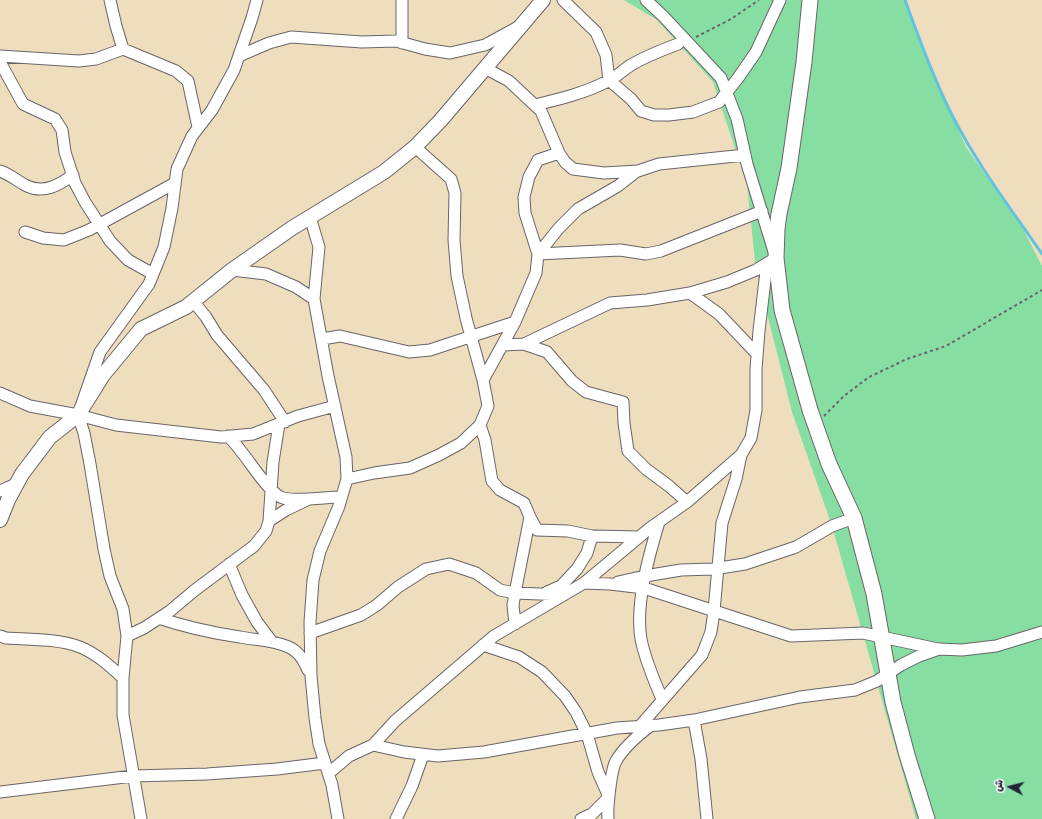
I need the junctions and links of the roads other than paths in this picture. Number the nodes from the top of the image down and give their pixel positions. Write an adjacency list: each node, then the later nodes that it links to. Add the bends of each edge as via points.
1 (110, 0): 12 (street)
2 (257, 0): 14 (street)
3 (402, 0): 11 (street)
4 (543, 0): 9 (street)
5 (563, 0): 17 (street, via 596,32 606,54)
6 (646, 0): 10 (street, via 664,16)
7 (780, 0): 18 (street, via 756,52)
8 (810, 0): 33 (main road, via 789,168)
9 (523, 24): 11 (street, via 484,45 450,53); 16 (street)
10 (683, 42): 17 (street, via 652,54); 18 (street, via 721,78)
11 (402, 43): 14 (street, via 291,37)
12 (123, 49): 13 (street, via 96,59 79,61); 20 (street, via 176,71 188,81)
13 (0, 56)
14 (239, 56): 20 (street, via 212,110)
15 (0, 62): 26 (street, via 24,104 55,119 62,130 65,152)
16 (485, 68): 19 (street, via 509,80); 21 (street)
17 (609, 80): 18 (street, via 641,111 654,115 693,112 719,102); 19 (street, via 567,98)
18 (727, 93): 23 (street, via 737,119)
19 (535, 106): 22 (street, via 541,111)
20 (198, 127): 27 (street, via 177,168)
21 (415, 147): 29 (street, via 384,172); 40 (street, via 451,179 455,193 454,240 458,276)
22 (559, 153): 25 (street, via 573,169 604,173); 32 (street, via 538,160 529,177 524,197 525,213)
23 (745, 155): 25 (street, via 659,164); 28 (street)
24 (0, 171): 26 (street, via 28,187 44,190 57,186)
25 (638, 171): 32 (street, via 578,209)
26 (73, 175): 30 (street, via 84,202)
27 (175, 183): 30 (street); 35 (street, via 164,247)
28 (762, 211): 32 (street, via 661,251 646,254 620,250); 33 (street)
29 (310, 217): 34 (street); 37 (street, via 319,247)
30 (100, 224): 31 (street, via 64,240 44,238); 35 (street, via 110,241 128,260)
31 (25, 232)
32 (538, 254): 39 (street, via 536,273)
33 (772, 261): 36 (street, via 727,282); 44 (street, via 762,296); 61 (main road, via 782,310 815,425 829,464)
34 (232, 270): 37 (street, via 266,274 296,287); 38 (street)
35 (153, 274): 48 (street, via 150,284 100,352)
36 (690, 294): 42 (street, via 610,303); 44 (street, via 719,314)
37 (314, 299): 41 (street)
38 (193, 301): 48 (street, via 141,329 103,375); 49 (street, via 217,335 264,390)
39 (515, 322): 40 (street); 43 (street)
40 (472, 337): 41 (street, via 430,350 409,352 340,336); 45 (street)
41 (322, 339): 47 (street)
42 (524, 344): 43 (street); 59 (street, via 547,352 572,381 586,392 624,402 628,451)
43 (503, 345): 45 (street)
44 (757, 354): 52 (street, via 756,410 751,438)
45 (483, 380): 50 (street, via 488,406)
46 (0, 393): 48 (street, via 30,406)
47 (335, 406): 49 (street); 53 (street, via 346,457)
48 (78, 415): 51 (street, via 116,425); 54 (street, via 50,437); 82 (street, via 84,432 104,549 110,576 123,609)
49 (282, 423): 51 (street, via 253,434); 55 (street, via 273,462)
50 (480, 425): 53 (street, via 461,443 410,468 374,472); 60 (street, via 492,481 500,490 524,503)
51 (228, 436): 55 (street, via 262,481)
52 (741, 455): 59 (street); 68 (street, via 722,523)
53 (347, 479): 57 (street)
54 (18, 483): 56 (street); 62 (street)
55 (271, 488): 58 (street, via 281,497); 63 (street)
56 (0, 491)
57 (341, 497): 58 (street); 80 (street, via 320,551 313,580)
58 (309, 499): 63 (street)
59 (687, 502): 64 (street)
60 (530, 518): 65 (street, via 538,530 568,531); 73 (street)
61 (854, 518): 68 (street, via 832,526 796,547 745,564); 83 (main road)
62 (0, 520)
63 (270, 521): 67 (street, via 266,531 254,546)
64 (659, 522): 66 (street); 69 (street)
65 (592, 536): 66 (street); 74 (street, via 587,553 577,569 561,586)
66 (639, 537): 70 (street)
67 (229, 564): 77 (street); 84 (street, via 242,595)
68 (718, 569): 69 (street, via 681,570); 76 (street)
69 (645, 576): 71 (street); 72 (street)
70 (584, 584): 71 (street); 75 (street)
71 (610, 584): 72 (street)
72 (644, 588): 76 (street); 90 (street, via 640,614 641,639 650,671)
73 (515, 593): 74 (street); 78 (street); 80 (street, via 500,590 476,573 449,564 426,569 361,615)
74 (541, 594): 75 (street)
75 (564, 595): 78 (street)
76 (714, 611): 83 (street, via 791,636 863,633); 90 (street, via 711,632 702,655)
77 (159, 618): 82 (street); 84 (street, via 175,624)
78 (515, 624): 85 (street)
79 (1042, 632): 86 (street, via 996,646 962,650)
80 (310, 633): 88 (street)
81 (0, 636): 89 (street, via 80,647 103,660)
82 (127, 636): 89 (street)
83 (882, 636): 86 (street); 87 (main road)
84 (272, 642): 88 (street, via 287,646 303,657)
85 (483, 645): 93 (street, via 519,657 542,672 565,696); 94 (street)
86 (939, 649): 87 (street)
87 (889, 672): 91 (street, via 877,682 855,690 800,697); 106 (main road, via 893,702)
88 (311, 676): 96 (street, via 319,744)
89 (123, 678): 97 (street, via 123,715)
90 (662, 699): 92 (street)
91 (694, 720): 92 (street); 105 (street)
92 (645, 726): 93 (street); 99 (street, via 615,762)
93 (587, 734): 95 (street, via 484,752 438,756); 99 (street, via 598,772)
94 (373, 744): 95 (street); 96 (street)
95 (423, 754): 102 (street, via 412,786)
96 (327, 768): 97 (street, via 278,768 208,774); 101 (street)
97 (133, 776): 98 (street); 100 (street)
98 (0, 792)
99 (609, 797): 103 (street, via 592,814); 104 (street)
100 (141, 819)
101 (338, 819)
102 (396, 819)
103 (581, 819)
104 (608, 819)
105 (707, 819)
106 (927, 819)

